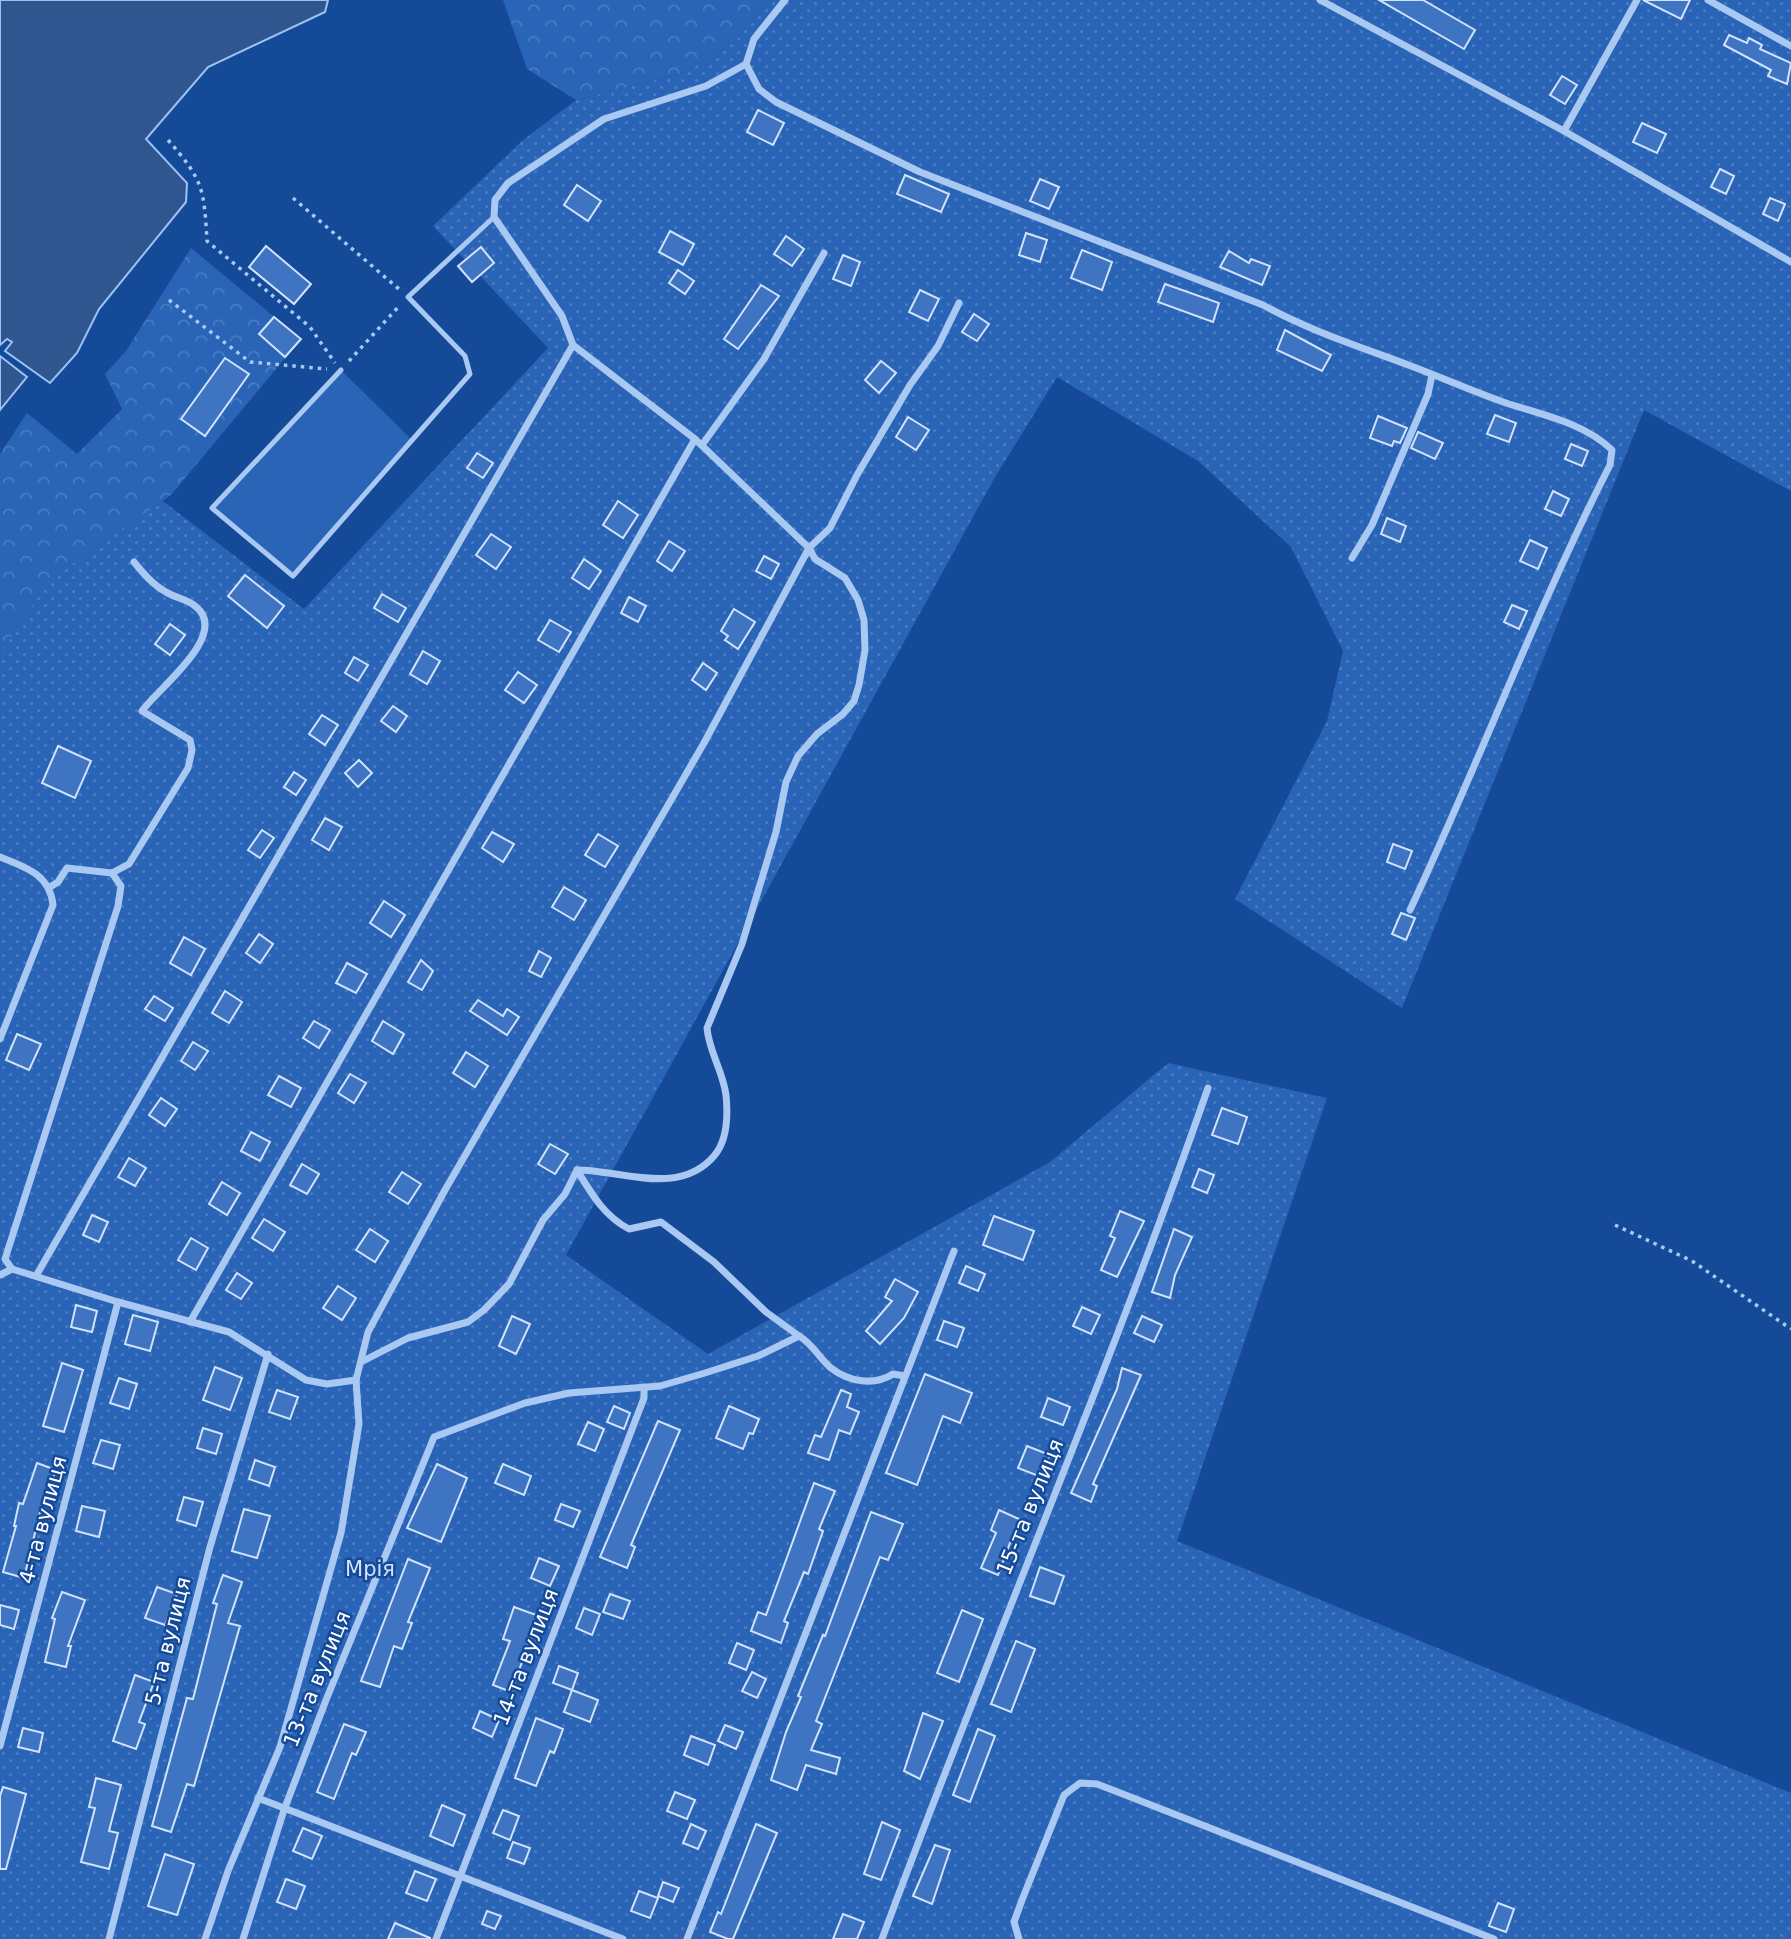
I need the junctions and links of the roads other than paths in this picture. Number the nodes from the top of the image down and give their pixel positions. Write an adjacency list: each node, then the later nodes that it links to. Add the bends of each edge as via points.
1 (785, 0): 6 (street, via 754,38)
2 (1321, 0): 7 (street)
3 (1637, 0): 7 (street)
4 (1708, 0): 5 (street)
5 (1791, 46)
6 (746, 64): 8 (street, via 706,86 604,119 508,183 495,200); 14 (street, via 759,89 776,102 920,172)
7 (1564, 131): 10 (street)
8 (494, 217): 12 (street, via 562,316); 13 (lane, via 408,297 465,355 470,374 293,576 212,508)
9 (824, 253): 16 (street, via 764,359)
10 (1791, 262)
11 (959, 303): 17 (street, via 830,528)
12 (573, 345): 15 (street); 30 (street)
13 (341, 370)
14 (1432, 375): 18 (street, via 1382,503); 23 (street, via 1547,414 1598,436 1612,450 1610,465 1530,632)
15 (695, 439): 16 (street); 32 (street)
16 (702, 445): 17 (street)
17 (808, 548): 26 (street, via 815,559 852,585 864,620 865,650 854,701 806,747 786,782 743,944 707,1028 726,1094 720,1148 694,1174 673,1179); 35 (street, via 704,743 388,1291 368,1332)
18 (1352, 558)
19 (134, 562): 21 (street, via 164,592 198,607 204,636 197,650 142,711 190,740 188,768 129,864)
20 (0, 857): 22 (street, via 40,876)
21 (112, 873): 22 (street, via 67,868); 28 (street, via 121,886 118,906 5,1259)
22 (50, 887): 24 (street, via 52,913)
23 (1410, 910)
24 (0, 1039)
25 (1208, 1088): 49 (street, 15-та вулиця, via 1121,1325)
26 (577, 1170): 33 (street, via 595,1200 619,1224 629,1229 661,1222); 35 (street, via 565,1194 543,1220 509,1284 484,1310 468,1322 408,1338)
27 (954, 1251): 36 (street)
28 (12, 1269): 29 (street); 30 (street)
29 (0, 1275)
30 (36, 1276): 31 (street)
31 (118, 1302): 32 (street); 39 (street, 4-та вулиця)
32 (190, 1322): 34 (street, via 229,1332)
33 (799, 1336): 36 (street, via 830,1367 846,1376 867,1382 893,1374); 38 (street, via 735,1365)
34 (268, 1354): 37 (street, via 306,1380 327,1384); 43 (street, 5-та вулиця, via 210,1547)
35 (361, 1362): 37 (street)
36 (905, 1376): 48 (street)
37 (356, 1380): 40 (street, via 359,1424 341,1533 280,1747)
38 (644, 1387): 41 (street, 13-та вулиця, via 569,1393 526,1403 434,1437); 42 (street, 14-та вулиця, via 644,1398)
39 (0, 1746)
40 (258, 1798): 41 (street); 44 (street)
41 (284, 1810): 42 (street); 45 (street, 13-та вулиця)
42 (461, 1875): 46 (street, 14-та вулиця); 47 (street)
43 (109, 1939)
44 (205, 1939)
45 (243, 1939)
46 (436, 1939)
47 (623, 1939)
48 (687, 1939)
49 (882, 1939)
50 (1018, 1939): 51 (street, via 1014,1922 1022,1900 1064,1795 1080,1783 1097,1784)
51 (1494, 1939)

